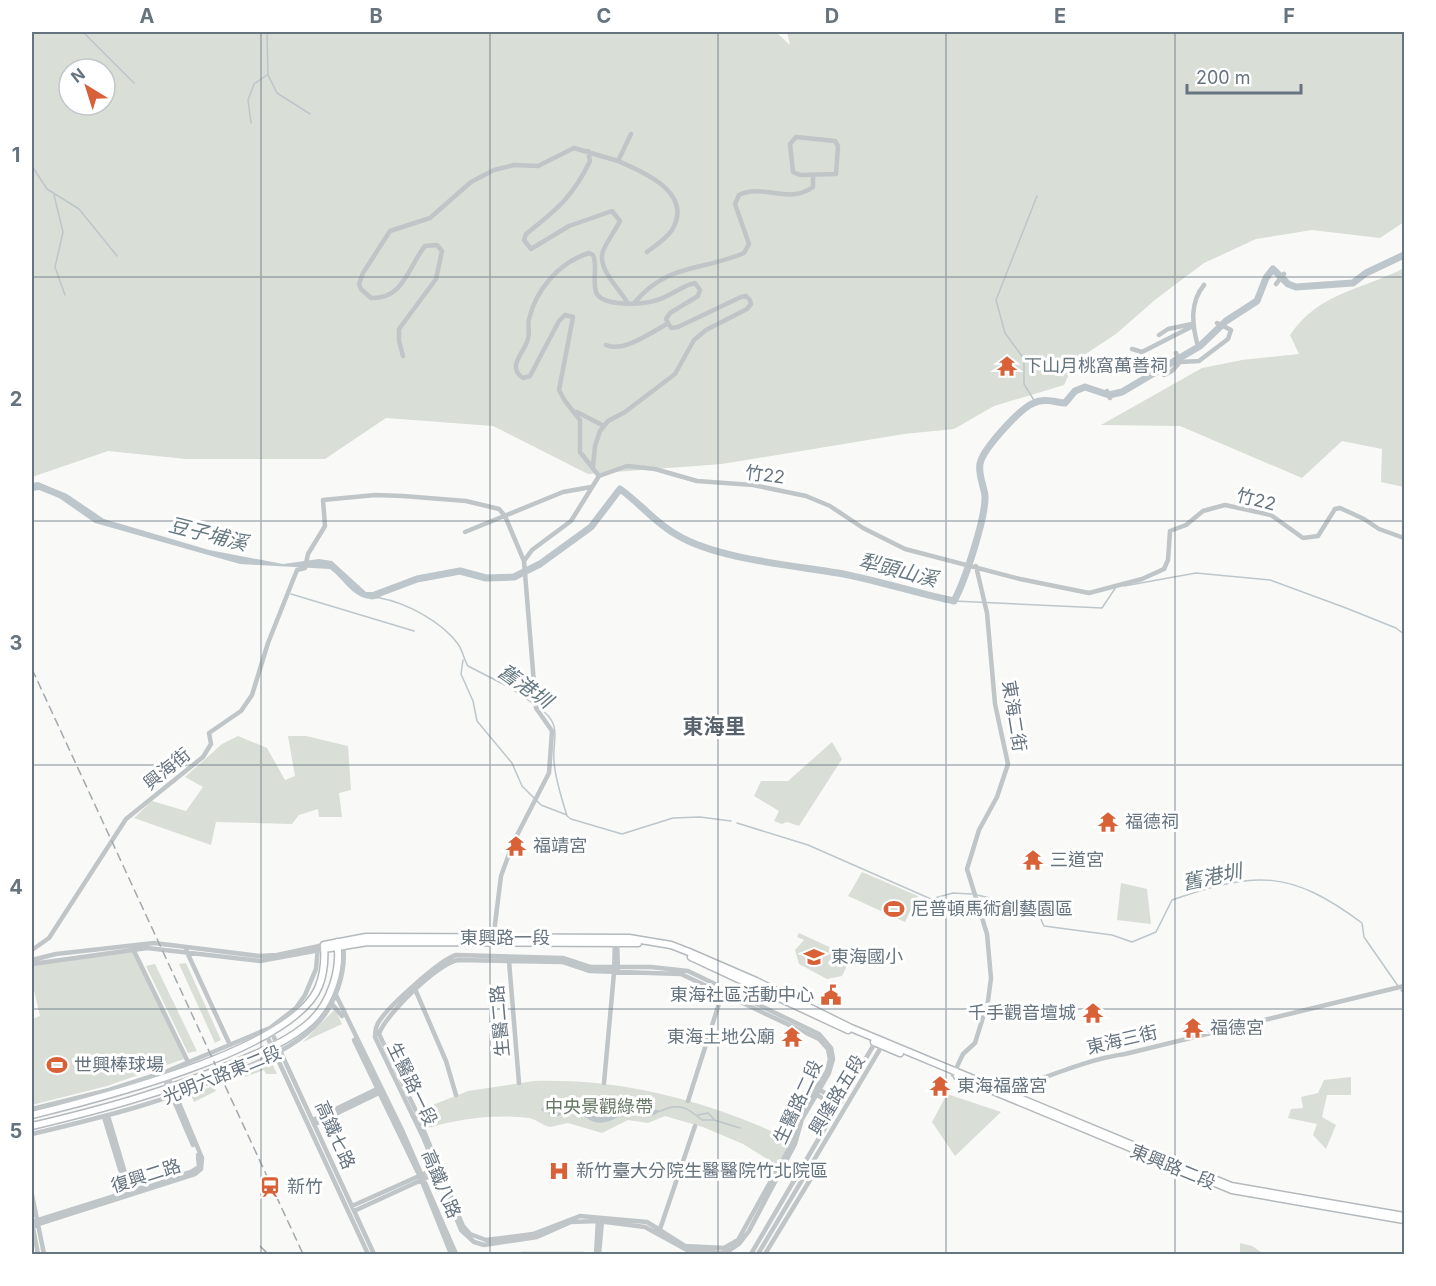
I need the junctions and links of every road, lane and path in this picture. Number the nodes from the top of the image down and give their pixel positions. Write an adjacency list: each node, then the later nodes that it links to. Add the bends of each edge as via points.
1 (631, 134): 3 (street)
2 (588, 150): 3 (street); 9 (street, via 590,161 576,189 524,240 531,249 568,226 612,211 620,221 602,253 611,280); 18 (street, via 574,148 538,166 514,165 494,170 471,183 438,213 385,236 360,279 361,289 371,298 397,290 425,246 437,245 442,251 436,279 399,328)
3 (618, 161): 5 (street, via 663,183 674,200 676,216 672,230)
4 (813, 176): 4 (street, via 793,171 792,141 796,137 835,141 837,172 833,177); 10 (street, via 813,187 792,196 749,192 739,195 735,204 749,244 744,253 682,269 646,289)
5 (646, 252)
6 (1283, 275): 7 (street)
7 (1276, 284)
8 (1204, 285): 13 (street, via 1195,300)
9 (627, 302): 10 (street); 20 (street, via 611,302 598,296 595,259 588,253 551,278 534,299 527,323 529,338 515,364 516,372 523,378 530,376 559,321 569,315 573,322 559,390)
10 (634, 303): 11 (street, via 659,300 689,285 700,286 698,296 670,313)
11 (667, 324): 16 (street, via 628,344); 21 (street, via 678,327 741,297 750,300 747,309 694,340 667,382)
12 (1220, 324): 19 (street, via 1232,332 1228,339 1199,361 1178,357 1172,371)
13 (1192, 325): 14 (street, via 1168,329); 15 (street); 17 (street, via 1142,352)
14 (1159, 335)
15 (1197, 343)
16 (606, 345)
17 (1132, 349)
18 (403, 356)
19 (1164, 375)
20 (576, 412): 21 (street); 22 (street, via 580,420 580,452)
21 (604, 426): 22 (street, via 595,446)
22 (593, 466): 23 (street)
23 (599, 476): 24 (street); 29 (street, 竹22 / 竹22, via 627,466 640,466 697,481 779,489 820,501 905,549)
24 (591, 487): 25 (street, via 563,492); 28 (street, via 571,521 532,550)
25 (506, 516): 26 (street); 28 (street); 35 (street, 興海街, via 499,509 465,501 375,495 323,500 324,530 308,554 305,568 297,570 248,702 209,733 212,744 203,757 126,819 49,938)
26 (465, 532)
27 (1404, 538): 29 (street, 竹22 / 竹22, via 1338,508 1318,536 1303,538 1271,515 1226,505 1203,511 1190,523 1170,531 1164,569 1099,592 1065,590)
28 (524, 561): 30 (street, via 536,705 552,731 549,773 513,843 501,876)
29 (976, 566): 52 (street, 東海二街, via 986,608 995,704 1008,764 997,797 979,830 967,869 987,934 991,978 975,1042 963,1054)
30 (493, 940): 31 (main road, 東興路一段); 32 (main road, 東興路一段)
31 (616, 942): 39 (street); 46 (main road, 東興路一段, via 644,940 689,952)
32 (340, 943): 33 (main road, 東興路一段); 43 (street, 光明六路東二段, via 344,965); 48 (main road, 光明六路東二段, via 338,965 321,1008 311,1021)
33 (321, 948): 36 (street, 東興路一段, via 260,961); 38 (street, 東興路一段, via 259,956 166,943 56,954); 45 (main road, 光明六路東二段, via 324,963 319,987 300,1011)
34 (133, 949): 36 (street, 東興路一段); 38 (street, 東興路一段); 51 (street)
35 (32, 950)
36 (186, 950): 47 (street)
37 (509, 959): 39 (street, 生醫路一段, via 563,962 590,971); 41 (street, 生醫路一段, via 451,961); 54 (street, 生醫二路)
38 (32, 962)
39 (615, 970): 42 (street, 生醫路二段, via 681,974); 55 (street)
40 (1404, 986): 59 (street, 東海三街, via 1125,1054 1089,1059 1037,1083)
41 (415, 989): 60 (street); 71 (street, 生醫路一段, via 383,1023 379,1034)
42 (723, 991): 57 (street, 生醫路二段, via 808,1028 826,1041 833,1059 829,1073); 61 (street)
43 (336, 995): 44 (street, 光明六路東二段); 56 (street, 高鐵八路)
44 (330, 1006): 49 (street, 光明六路東二段, via 315,1026); 56 (street, 高鐵八路, via 342,1015)
45 (268, 1032): 47 (street, 光明六路東二段); 48 (street, 高鐵七路); 53 (main road, 光明六路東二段)
46 (880, 1042): 52 (main road, 東興路一段); 62 (street, 興隆路五段); 93 (street, 興隆路五段)
47 (230, 1045): 51 (street, 光明六路東二段)
48 (275, 1045): 49 (street, 高鐵七路); 50 (street, 高鐵七路); 58 (main road, 光明六路東二段)
49 (282, 1051): 50 (street, 光明六路東二段); 67 (street, 高鐵七路)
50 (276, 1054): 58 (street, 光明六路東二段); 85 (street, 高鐵七路)
51 (188, 1062): 53 (street, 光明六路東二段)
52 (954, 1073): 59 (main road, 東興路二段)
53 (165, 1075): 58 (street, 復興二路); 63 (street, 光明六路東二段); 65 (main road, 光明六路東二段, via 111,1095)
54 (519, 1083)
55 (604, 1083)
56 (381, 1089): 67 (street); 72 (street, 高鐵八路)
57 (816, 1091): 62 (street); 64 (street); 82 (street, 生醫路二段, via 795,1144 740,1244 721,1253 687,1250)
58 (173, 1093): 66 (street, 光明六路東二段); 68 (main road, 光明六路東二段); 74 (street, 復興二路, via 200,1159 199,1167)
59 (1002, 1093): 76 (main road, 東興路二段, via 1232,1191)
60 (456, 1095)
61 (688, 1101)
62 (841, 1102): 64 (street, 興隆路五段)
63 (32, 1109)
64 (837, 1109): 92 (street, 興隆路五段)
65 (32, 1115)
66 (106, 1117): 70 (street, 光明六路東二段); 74 (street)
67 (314, 1122): 77 (street, 高鐵七路)
68 (32, 1126)
69 (695, 1126): 82 (street)
70 (32, 1134)
71 (439, 1169): 72 (street); 79 (street, 生醫路一段, via 463,1226 478,1238 533,1234 572,1218)
72 (422, 1177): 77 (street); 87 (street, 高鐵八路); 88 (street, 高鐵八路)
73 (810, 1180): 94 (street)
74 (130, 1193): 81 (street, 復興二路)
75 (32, 1194): 81 (street)
76 (1327, 1205): 78 (main road, 東興路二段); 80 (main road, 東興路二段)
77 (353, 1209): 86 (street, 高鐵七路)
78 (1404, 1216)
79 (600, 1220): 82 (street, 生醫路二段); 91 (street)
80 (1404, 1220)
81 (34, 1224): 83 (street); 84 (street)
82 (659, 1232)
83 (38, 1254)
84 (45, 1254)
85 (368, 1254)
86 (374, 1254)
87 (451, 1254)
88 (456, 1254)
89 (522, 1254): 90 (street)
90 (583, 1254)
91 (597, 1254)
92 (751, 1254)
93 (758, 1254)
94 (765, 1254)

